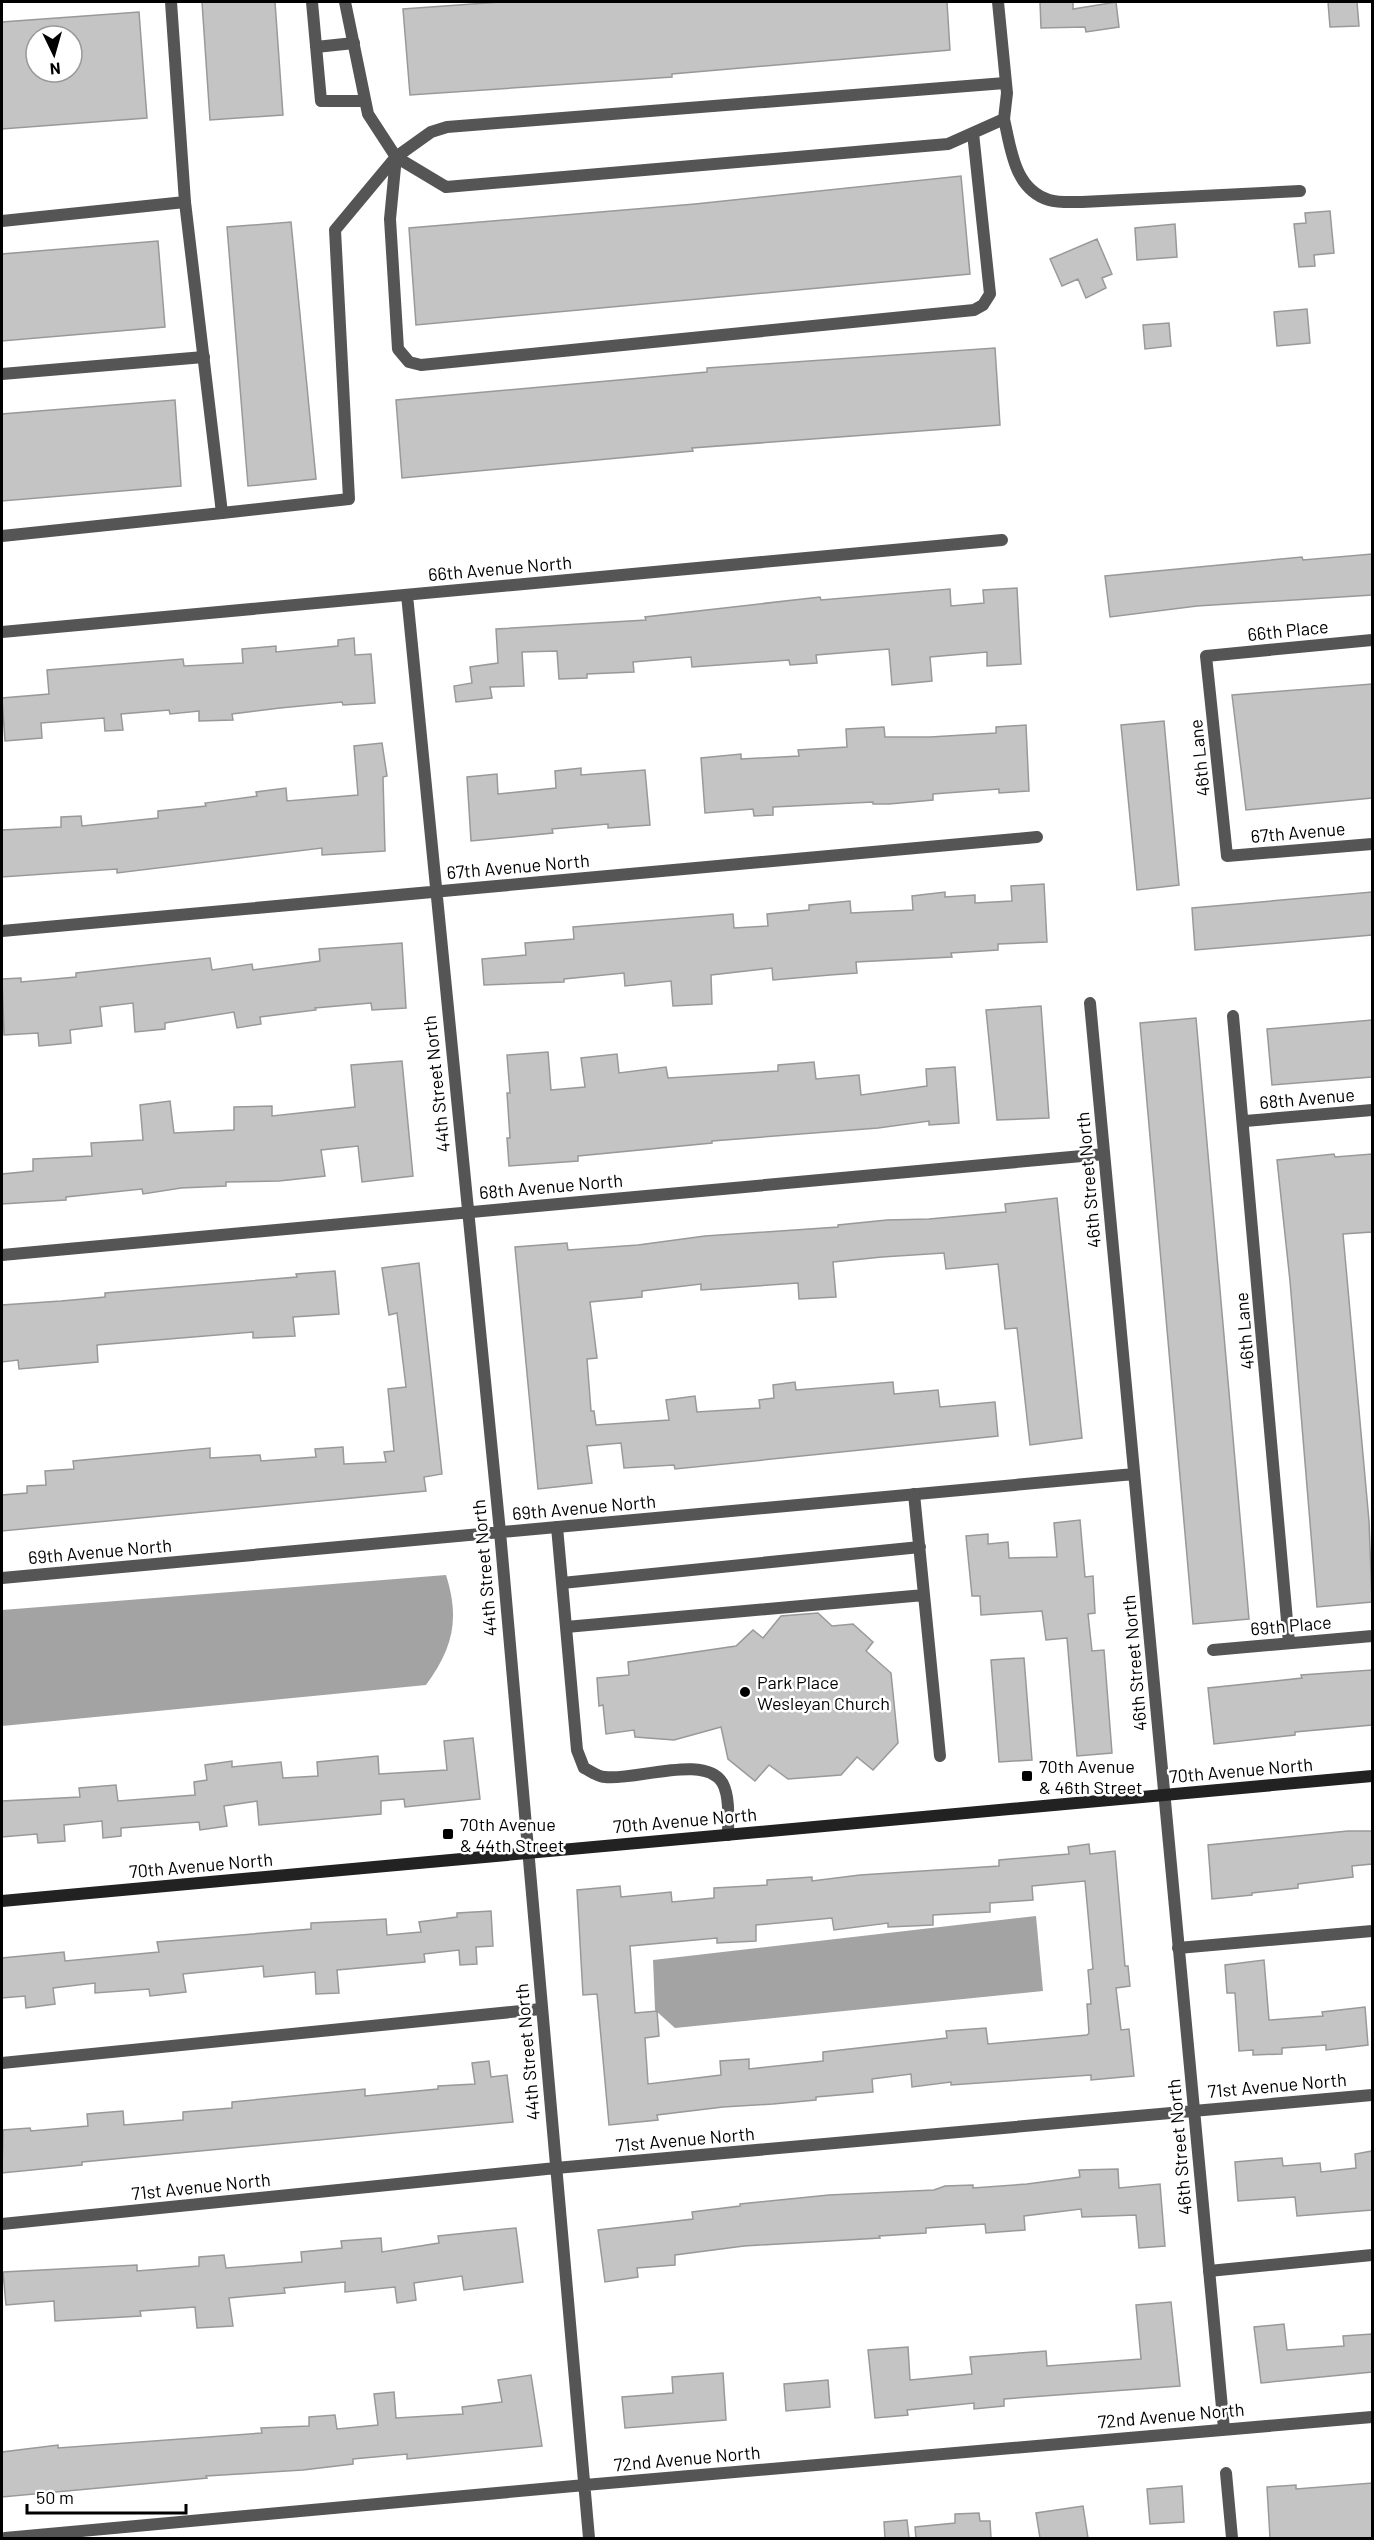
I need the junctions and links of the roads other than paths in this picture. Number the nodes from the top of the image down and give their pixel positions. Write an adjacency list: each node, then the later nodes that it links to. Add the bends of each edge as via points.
1 (171, 2): 13 (street)
2 (312, 2): 6 (street)
3 (345, 2): 5 (street)
4 (998, 2): 7 (street)
5 (354, 43): 6 (street); 8 (street)
6 (316, 47): 8 (street, via 321,101)
7 (1005, 83): 9 (street); 11 (street, via 447,127 431,132)
8 (365, 101): 11 (street, via 368,114)
9 (1004, 119): 10 (street); 12 (street, via 1016,169 1030,189 1050,200 1082,202)
10 (973, 133): 11 (street, via 948,144 446,187); 11 (street, via 990,294 974,310 421,365 409,362 398,348 390,219)
11 (396, 157): 17 (street, via 335,230 349,499)
12 (1300, 191)
13 (185, 202): 14 (street); 15 (street)
14 (2, 221)
15 (204, 357): 16 (street); 17 (street)
16 (2, 374)
17 (222, 513): 18 (street)
18 (2, 536)
19 (1002, 540): 20 (street, 66th Avenue North)
20 (407, 595): 21 (street, 66th Avenue North); 27 (street, 44th Street North)
21 (2, 632)
22 (1372, 640): 23 (street, 66th Place)
23 (1206, 656): 26 (street, 46th Lane)
24 (1037, 837): 27 (street, 67th Avenue North)
25 (1372, 844): 26 (street, 67th Avenue)
26 (1227, 856)
27 (435, 892): 28 (street, 67th Avenue North); 34 (street, 44th Street North)
28 (2, 931)
29 (1090, 1002): 33 (street, 46th Street North)
30 (1233, 1016): 32 (street, 46th Lane)
31 (1372, 1110): 32 (street, 68th Avenue)
32 (1245, 1121): 46 (street, 46th Lane)
33 (1104, 1154): 34 (street, 68th Avenue North); 36 (street, 46th Street North)
34 (467, 1212): 35 (street, 68th Avenue North); 39 (street, 44th Street North)
35 (2, 1255)
36 (1134, 1474): 37 (street, 69th Avenue North); 50 (street, 46th Street North)
37 (914, 1494): 38 (street, 69th Avenue North); 40 (street)
38 (557, 1527): 39 (street, 69th Avenue North); 42 (street)
39 (500, 1532): 41 (street, 69th Avenue North); 52 (street, 44th Street North)
40 (920, 1547): 42 (street); 43 (street)
41 (2, 1578)
42 (562, 1583): 44 (street)
43 (924, 1595): 44 (street); 48 (street)
44 (566, 1627): 51 (street, via 577,1750 584,1768 603,1777 698,1768 713,1773 723,1785)
45 (1372, 1636): 46 (street, 69th Place)
46 (1289, 1643): 47 (street, 69th Place)
47 (1213, 1650)
48 (940, 1756)
49 (1372, 1776): 50 (street, 70th Avenue North)
50 (1164, 1795): 51 (street, 70th Avenue North); 55 (street, 46th Street North)
51 (728, 1835): 52 (street, 70th Avenue North)
52 (527, 1853): 53 (street, 70th Avenue North); 56 (street, 44th Street North)
53 (2, 1901)
54 (1372, 1931): 55 (street)
55 (1178, 1948): 59 (street, 46th Street North)
56 (541, 2009): 57 (street); 60 (street, 44th Street North)
57 (2, 2062)
58 (1372, 2095): 59 (street, 71st Avenue North)
59 (1194, 2110): 60 (street, 71st Avenue North); 63 (street, 46th Street North)
60 (556, 2168): 61 (street, 71st Avenue North); 67 (street, 44th Street North)
61 (2, 2224)
62 (1372, 2255): 63 (street)
63 (1209, 2271): 65 (street, 46th Street North)
64 (1372, 2417): 65 (street, 72nd Avenue North)
65 (1224, 2429): 67 (street, 72nd Avenue North)
66 (1226, 2473): 70 (street)
67 (585, 2485): 68 (street, 72nd Avenue North); 69 (street, 44th Street North)
68 (5, 2538)
69 (589, 2538)
70 (1232, 2538)

